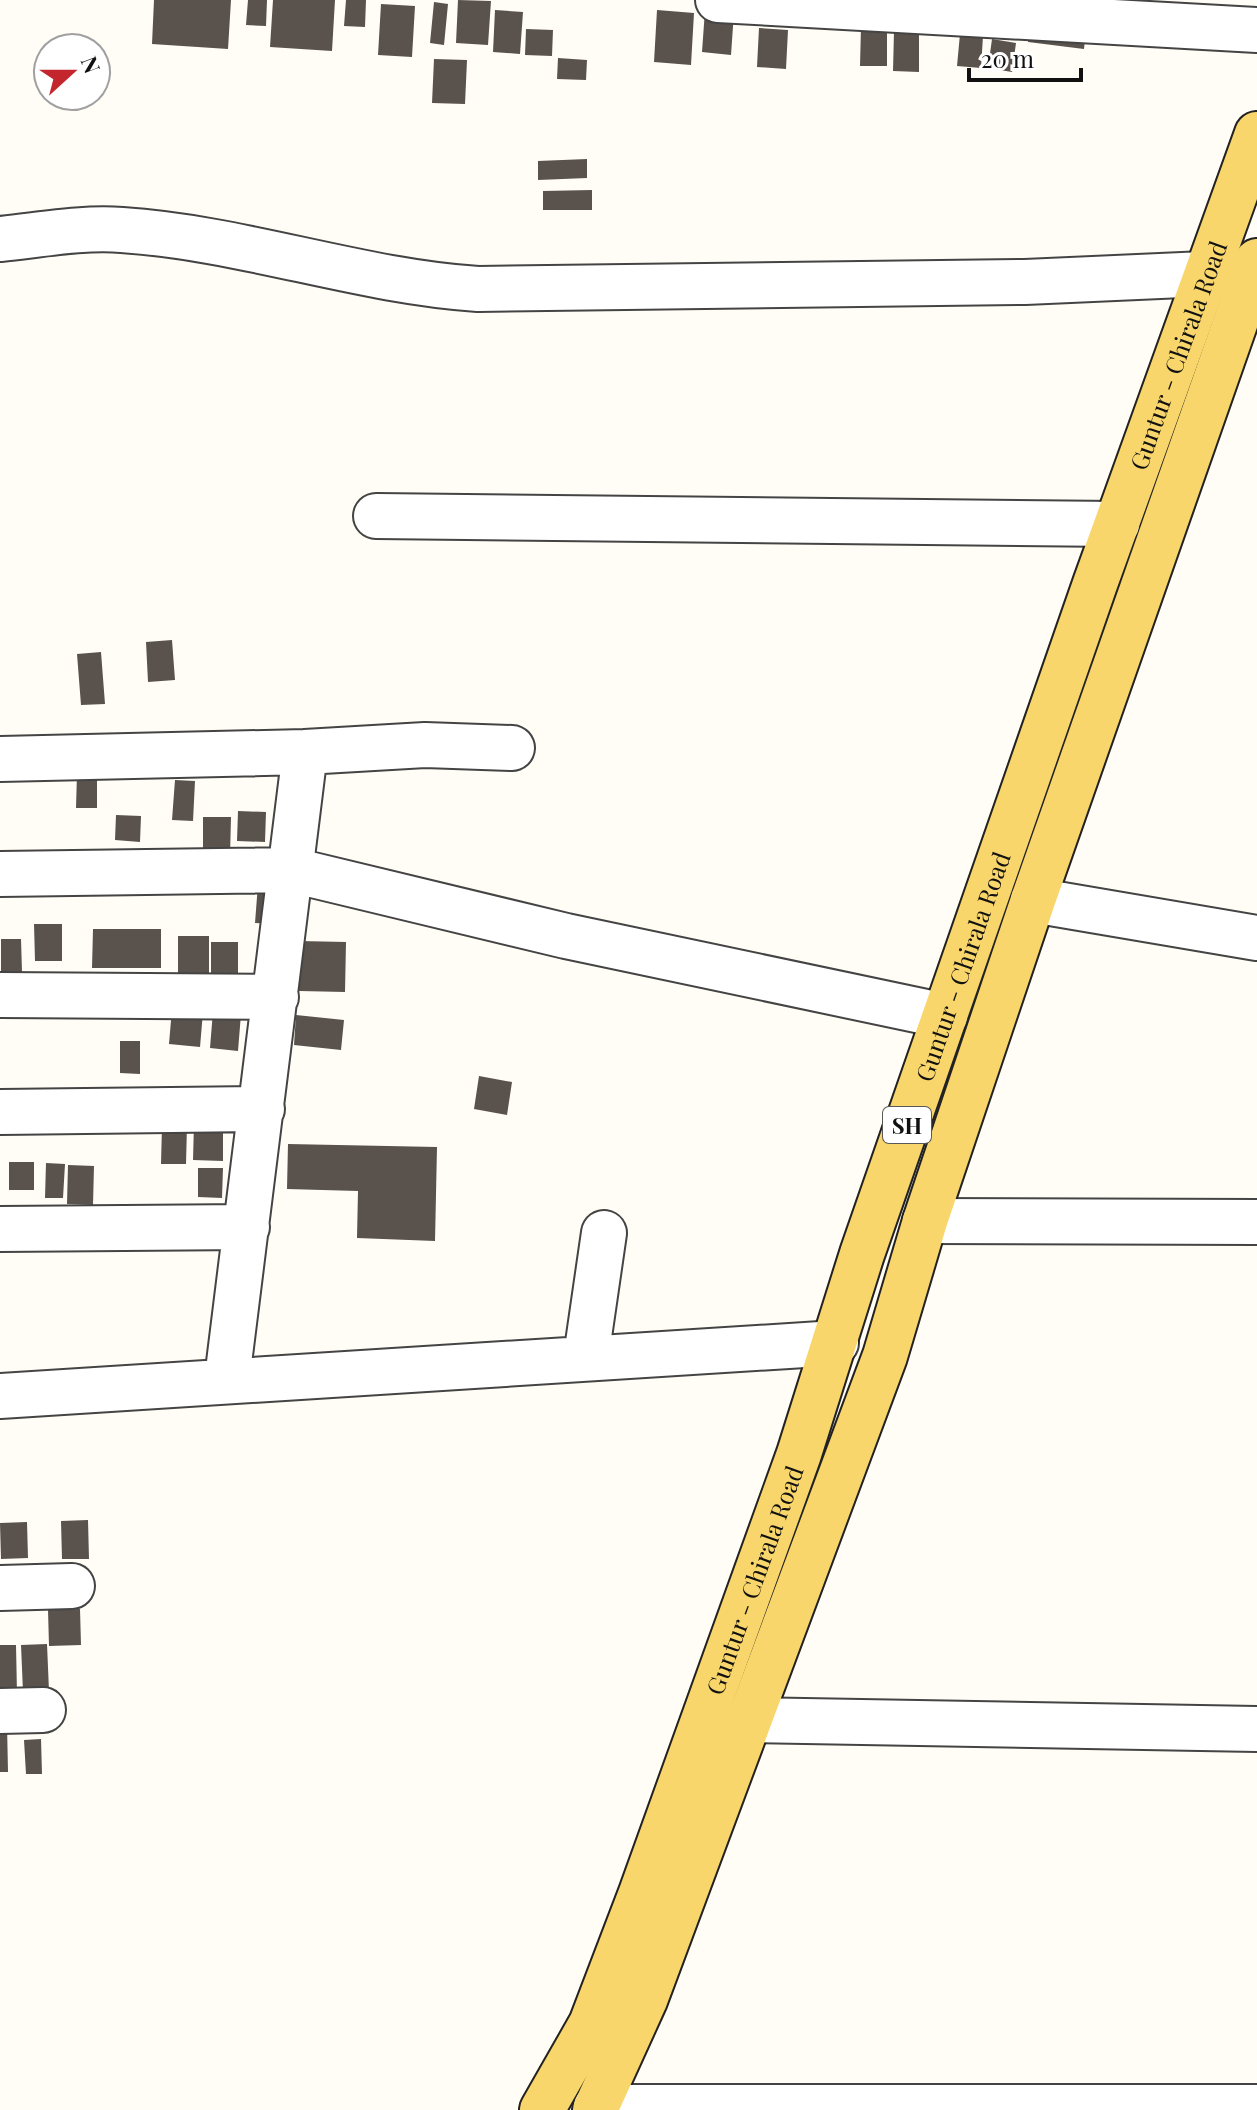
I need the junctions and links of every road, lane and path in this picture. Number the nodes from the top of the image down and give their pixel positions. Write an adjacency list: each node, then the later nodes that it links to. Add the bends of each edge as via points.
1 (718, 0): 2 (street)
2 (1257, 30)
3 (1257, 134): 6 (main road, Guntur - Chirala Road / SH)
4 (0, 239): 6 (street, via 119,230 228,245 419,284 478,289 978,283)
5 (1257, 261): 14 (main road, Guntur - Chirala Road / SH)
6 (1205, 274): 8 (main road, Guntur - Chirala Road / SH)
7 (376, 516): 8 (street)
8 (1117, 524): 18 (main road, Guntur - Chirala Road / SH)
9 (512, 748): 10 (street, via 425,745)
10 (305, 752): 11 (street); 12 (street)
11 (0, 759)
12 (292, 870): 13 (street); 17 (street); 18 (street, via 566,936)
13 (0, 874)
14 (1033, 900): 15 (street); 21 (main road, Guntur - Chirala Road / SH)
15 (1257, 938)
16 (0, 995): 17 (street)
17 (276, 997): 19 (street)
18 (945, 1016): 26 (main road, Guntur - Chirala Road / SH)
19 (262, 1109): 20 (street); 23 (street)
20 (0, 1112)
21 (925, 1221): 22 (street); 34 (main road, Guntur - Chirala Road / SH, via 885,1356)
22 (1257, 1222)
23 (247, 1227): 24 (street); 28 (street)
24 (0, 1229)
25 (604, 1233): 27 (street)
26 (836, 1343): 27 (street); 38 (main road, Guntur - Chirala Road / SH, via 591,2024)
27 (586, 1357): 28 (street)
28 (227, 1379): 29 (street)
29 (0, 1396)
30 (72, 1586): 31 (street)
31 (0, 1588)
32 (43, 1710): 33 (street)
33 (0, 1711)
34 (749, 1720): 35 (street); 37 (main road, Guntur - Chirala Road / SH, via 645,2000)
35 (1257, 1729)
36 (1257, 2107): 37 (street)
37 (596, 2109)
38 (542, 2110)

